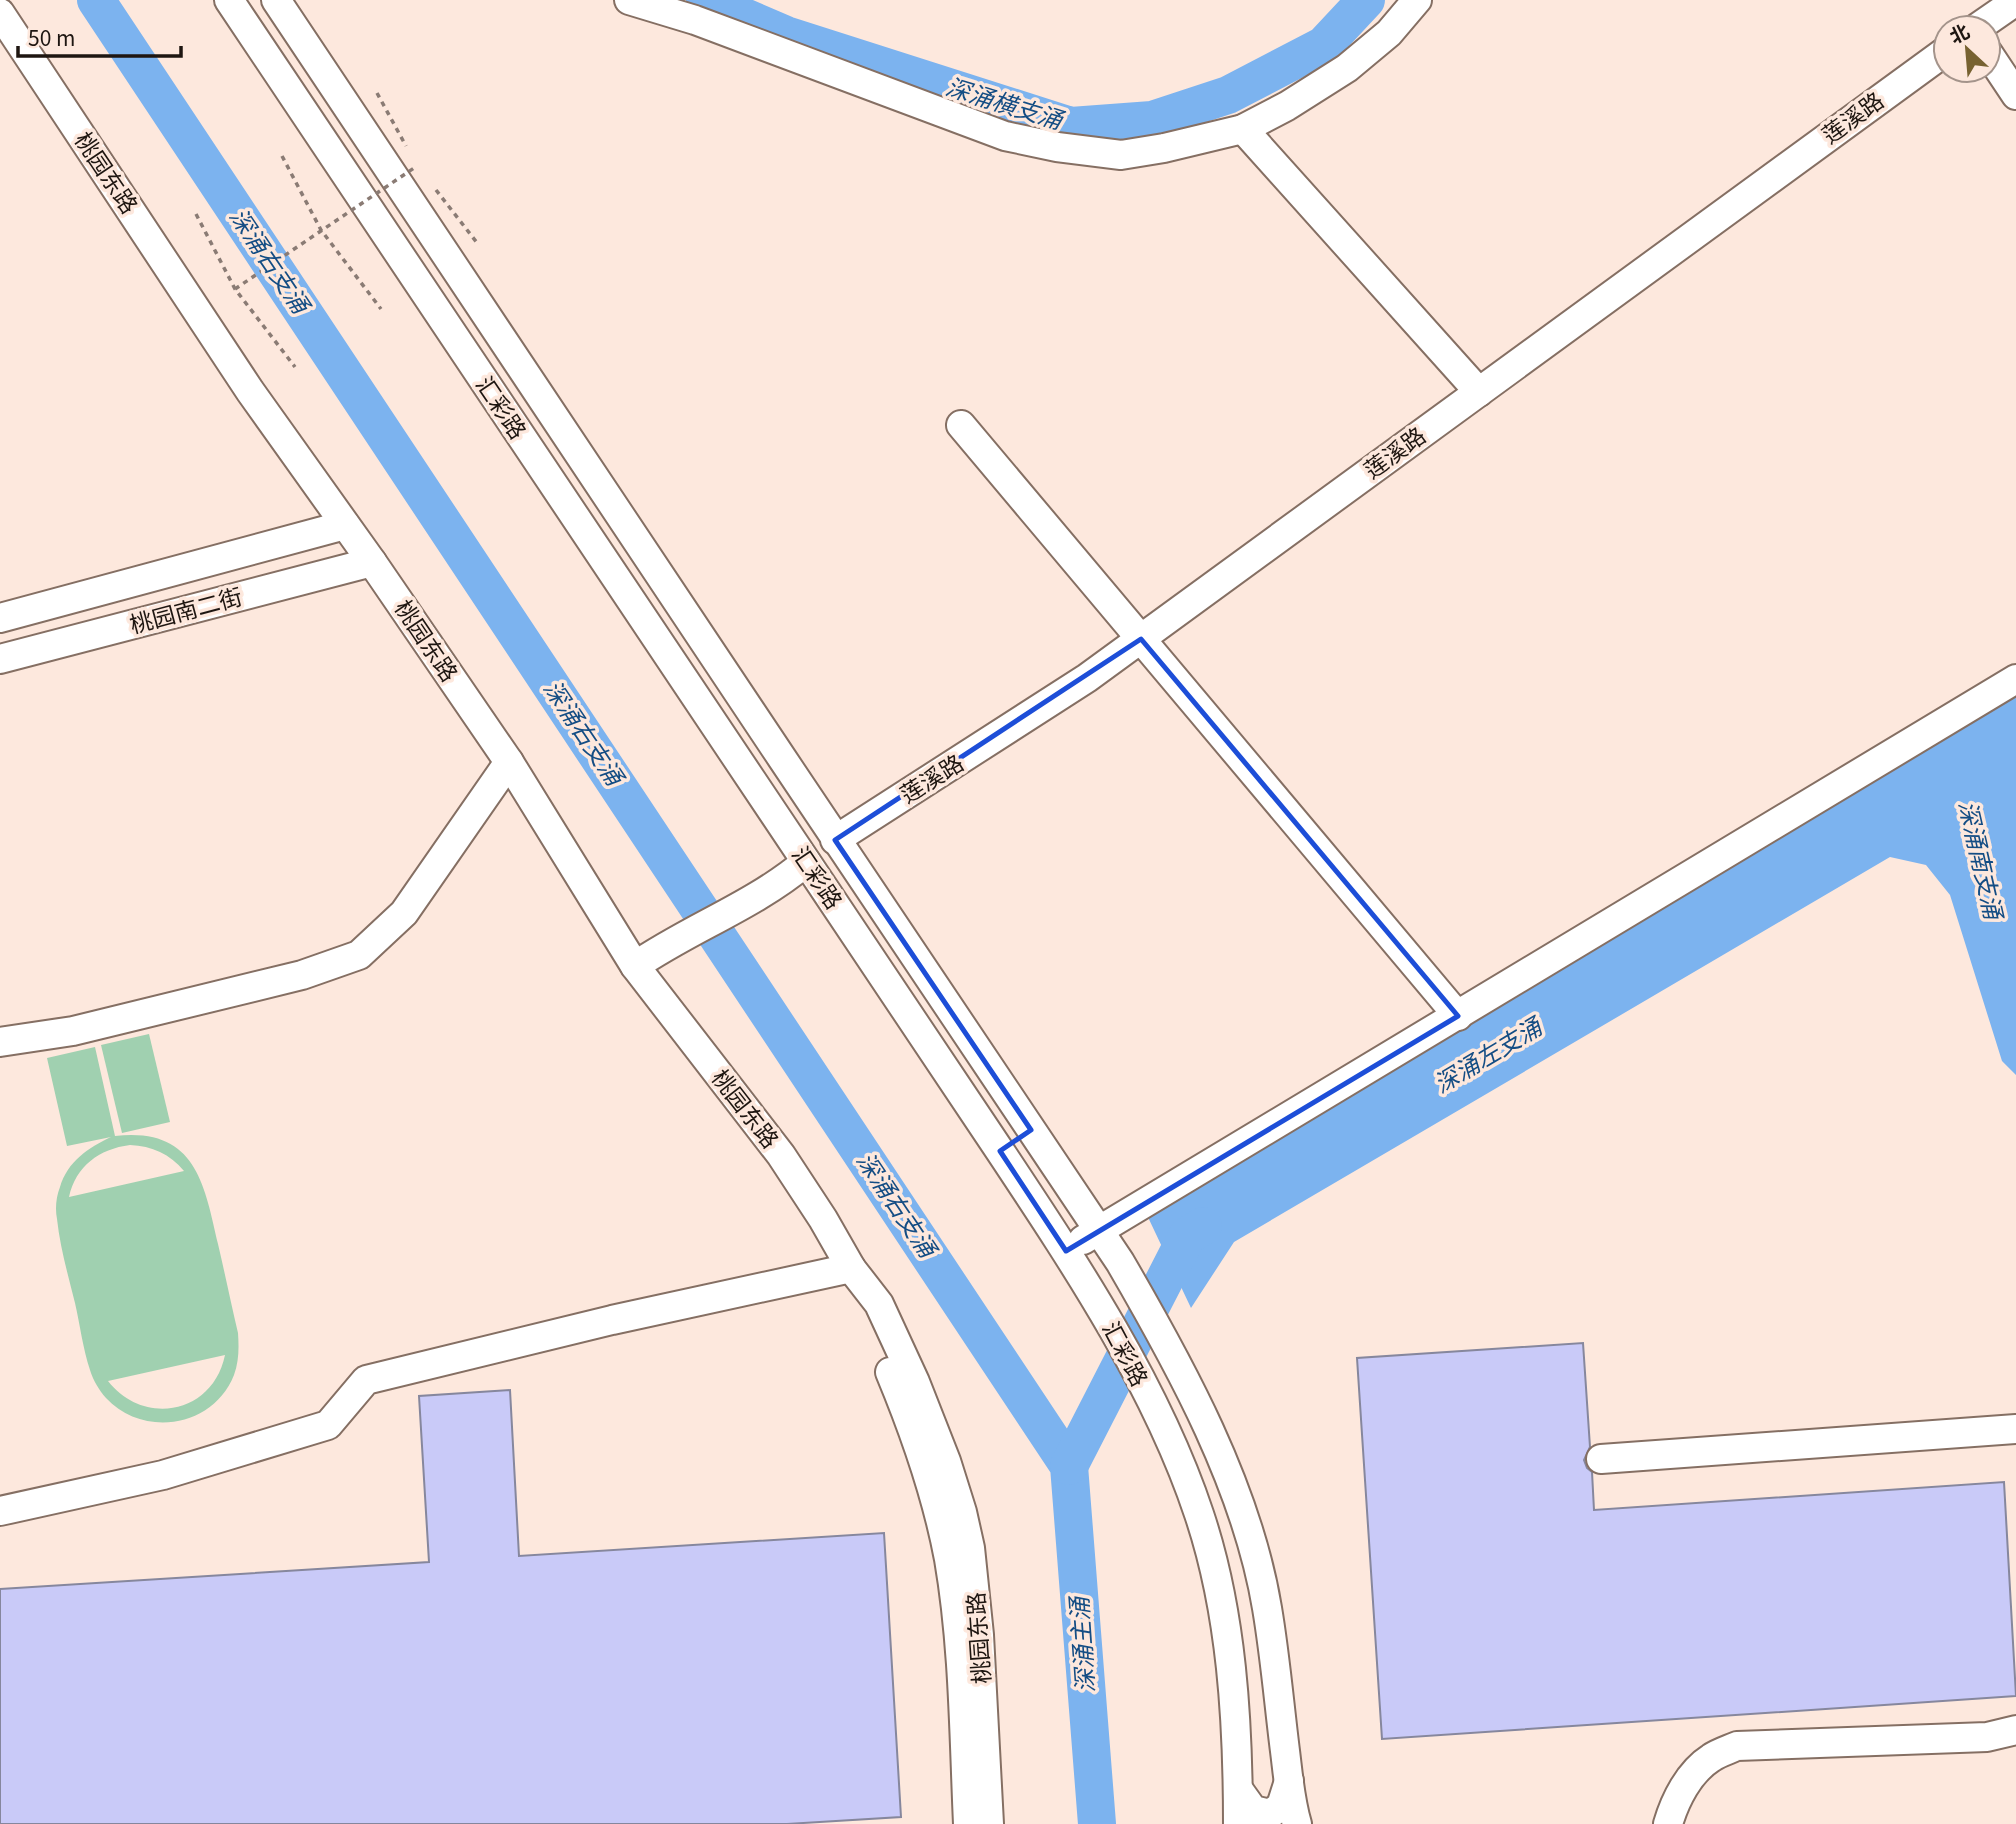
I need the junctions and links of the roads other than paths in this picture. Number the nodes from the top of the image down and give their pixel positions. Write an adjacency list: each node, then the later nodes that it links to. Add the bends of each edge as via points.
1 (229, 0): 22 (street, 汇彩路)
2 (276, 0): 21 (street, 汇彩路)
3 (629, 0): 11 (street, via 1005,135 1057,147 1121,155)
4 (1417, 0): 11 (street, via 1389,33 1346,68)
5 (2016, 1): 7 (street)
6 (0, 13): 14 (street, 桃园东路)
7 (1997, 14)
8 (1932, 61): 12 (street, 莲溪路)
9 (2002, 74): 10 (street)
10 (2016, 95)
11 (1243, 129): 12 (street)
12 (1479, 391): 17 (street, 莲溪路)
13 (961, 425): 17 (street)
14 (345, 525): 15 (street, 桃园东路); 16 (street, 桃园南二街)
15 (372, 562): 18 (street, 桃园南二街); 20 (street, 桃园东路)
16 (0, 618)
17 (1141, 639): 21 (street, 莲溪路, via 1018,724); 24 (street)
18 (0, 659)
19 (2016, 679): 24 (street)
20 (509, 762): 23 (street, 桃园东路); 25 (street, via 404,913 359,955 302,975 73,1031)
21 (835, 840): 26 (street, 汇彩路)
22 (806, 862): 23 (street, via 737,910 667,944); 27 (street, 汇彩路)
23 (635, 967): 30 (street, 桃园东路, via 781,1155)
24 (1458, 1016): 28 (street)
25 (0, 1042)
26 (1031, 1130): 27 (street); 28 (street, 汇彩路)
27 (1000, 1151): 29 (street, 汇彩路)
28 (1099, 1231): 29 (street); 35 (street, 汇彩路, via 1180,1372 1225,1471 1255,1556 1267,1606)
29 (1066, 1251): 36 (street, 汇彩路, via 1150,1401 1199,1514 1225,1625)
30 (851, 1268): 33 (street, via 366,1380 328,1425 163,1475); 37 (street, 桃园东路, via 864,1314 920,1454 948,1557 960,1656); 38 (street, 桃园东路, via 879,1304 915,1382 962,1512 975,1584)
31 (2016, 1429): 32 (street)
32 (1601, 1459)
33 (0, 1511)
34 (2016, 1730): 41 (street, via 1987,1737 1737,1746 1710,1758 1693,1774)
35 (1289, 1781): 36 (street, via 1281,1806 1270,1814 1253,1810); 40 (street, 汇彩路)
36 (1238, 1789): 39 (street, 汇彩路)
37 (968, 1824)
38 (989, 1824)
39 (1238, 1824)
40 (1297, 1824)
41 (1668, 1824)

